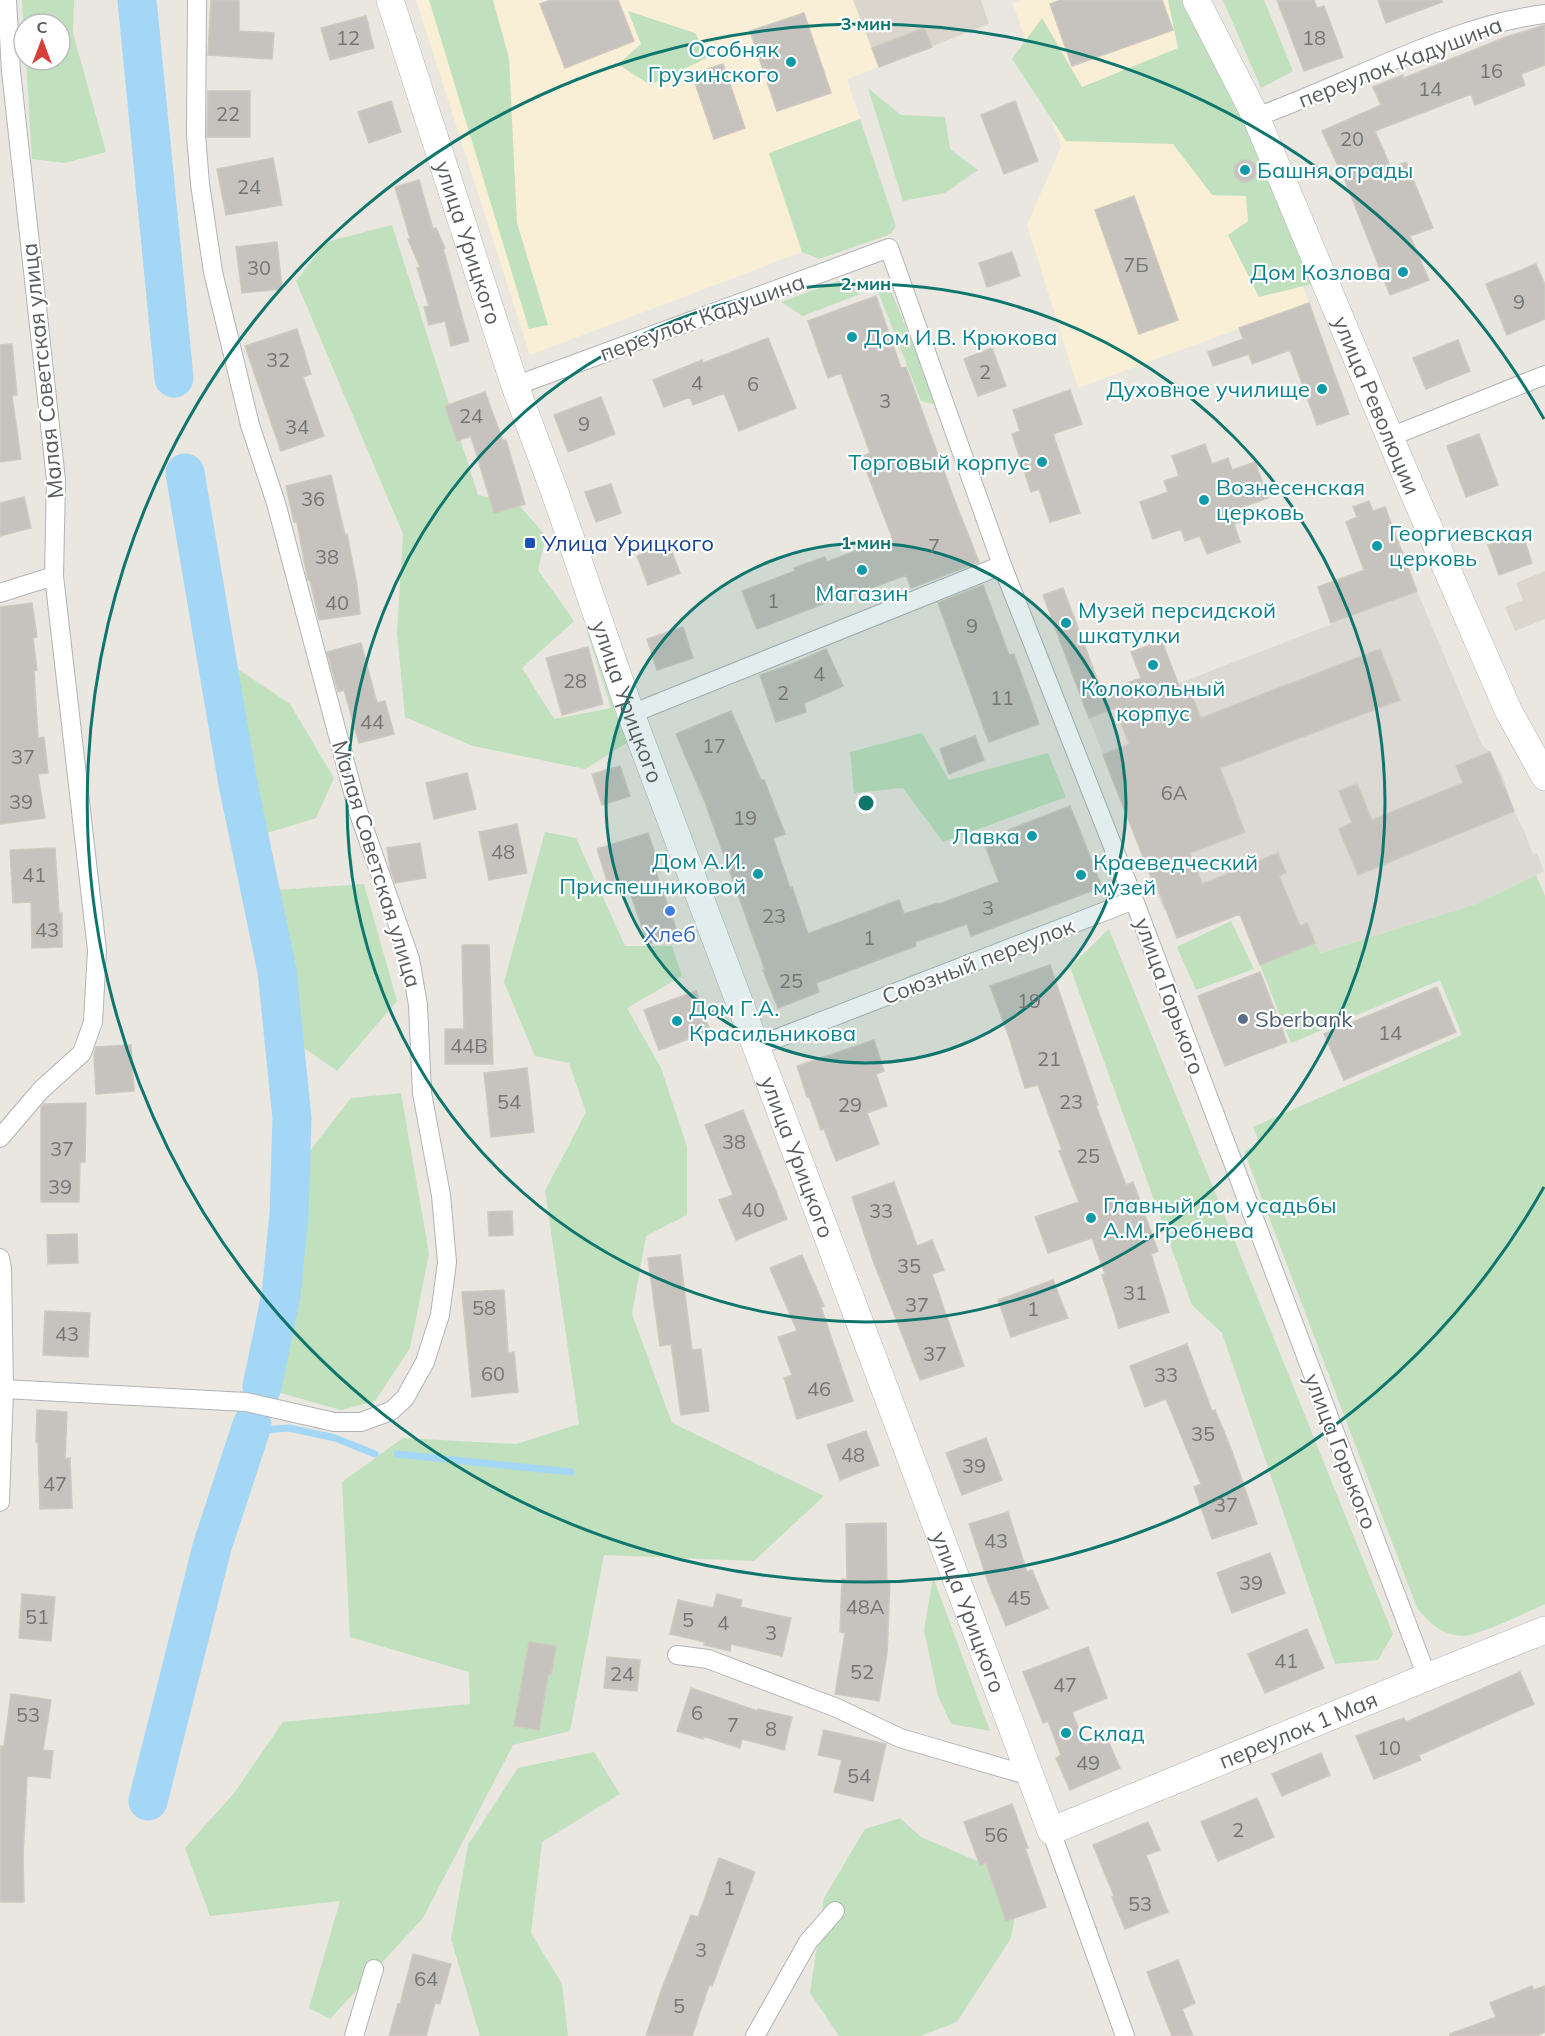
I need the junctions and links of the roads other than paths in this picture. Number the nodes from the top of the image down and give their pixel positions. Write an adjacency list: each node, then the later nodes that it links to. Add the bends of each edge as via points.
1 (7, 0): 6 (street, Малая Советская улица)
2 (197, 0): 22 (street, Малая Советская улица, via 196,135 213,272 250,425 276,503 358,811 410,959 418,1005 422,1093 441,1196 447,1262 440,1315 425,1362 405,1398 391,1411 361,1422 334,1422 246,1402)
3 (390, 0): 10 (main road, улица Урицкого)
4 (1196, 0): 7 (main road, улица Революции)
5 (1545, 14): 7 (street, переулок Кадушина, via 1514,18 1445,41)
6 (5, 73): 13 (street, Малая Советская улица, via 56,480)
7 (1256, 117): 11 (main road, улица Революции)
8 (889, 248): 10 (street, переулок Кадушина); 12 (street, улица Горького)
9 (1545, 375): 11 (street)
10 (515, 386): 15 (main road, улица Урицкого)
11 (1390, 437): 16 (main road, улица Революции, via 1508,710)
12 (1002, 565): 15 (street); 17 (street, улица Горького)
13 (54, 576): 14 (street); 19 (street, Малая Советская улица, via 97,950 93,1022 82,1053 41,1090)
14 (0, 593)
15 (631, 714): 18 (main road, улица Урицкого)
16 (1545, 777)
17 (1134, 900): 18 (street, Союзный переулок); 26 (street, улица Горького)
18 (755, 1047): 27 (main road, улица Урицкого)
19 (0, 1138)
20 (0, 1258): 21 (street)
21 (2, 1319): 22 (street)
22 (4, 1389): 23 (street)
23 (0, 1502)
24 (1545, 1630): 26 (main road, переулок 1 Мая)
25 (677, 1655): 27 (street, via 708,1659 837,1708 900,1738)
26 (1426, 1677): 28 (main road, переулок 1 Мая)
27 (1030, 1776): 28 (main road, улица Урицкого)
28 (1051, 1831): 33 (street, улица Урицкого)
29 (835, 1911): 32 (street, via 808,1942)
30 (374, 1969): 31 (street)
31 (354, 2036)
32 (755, 2036)
33 (1125, 2036)

